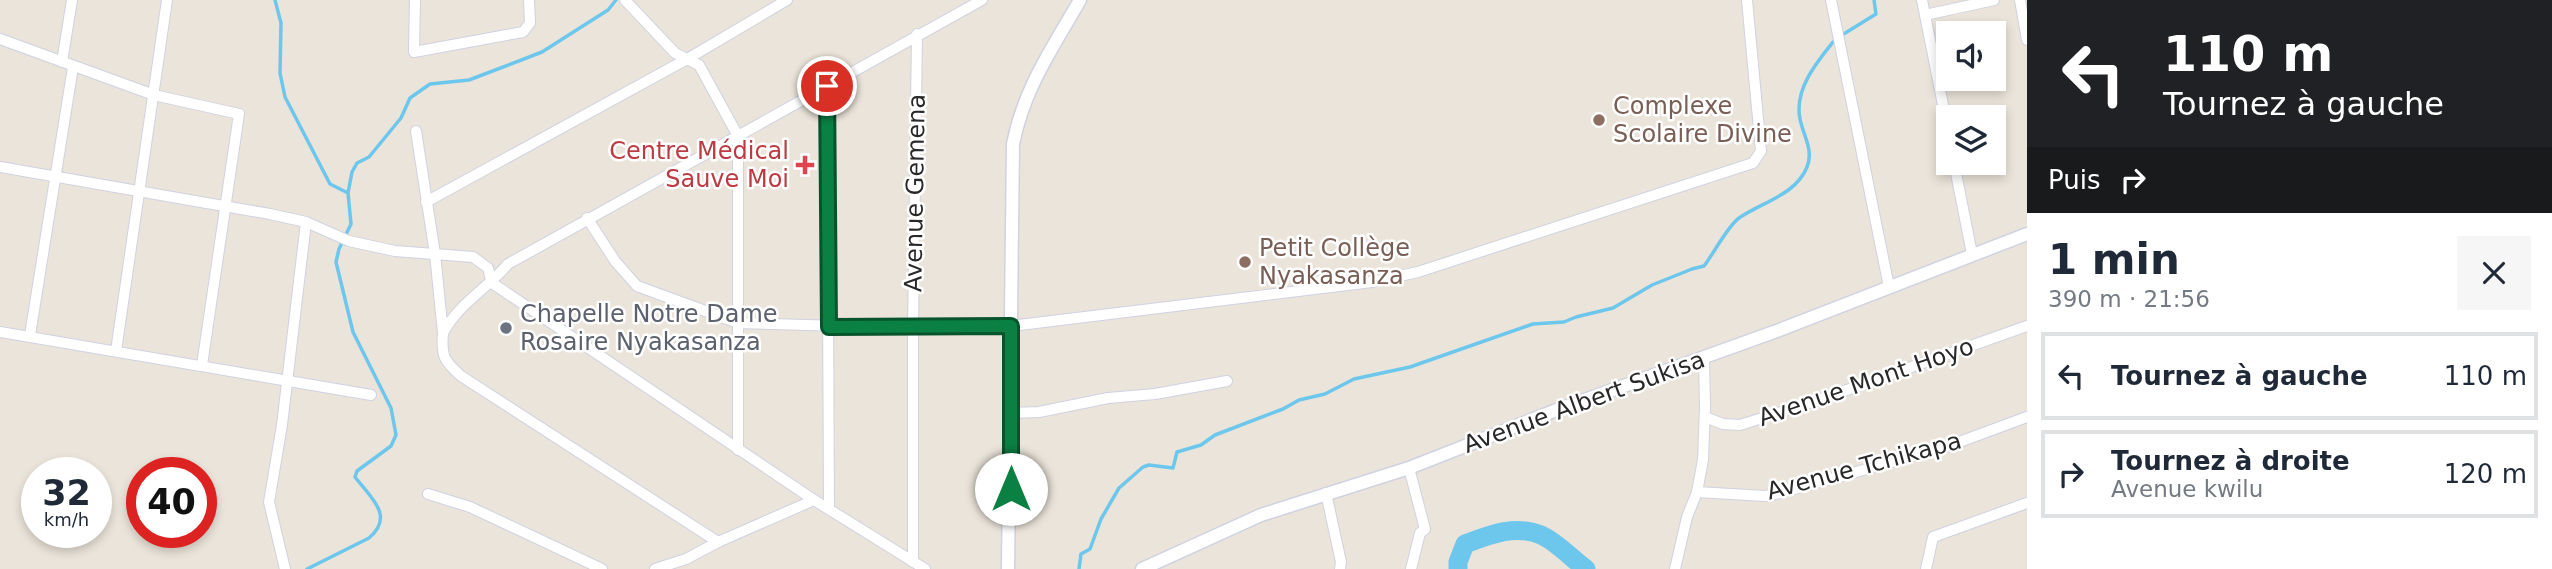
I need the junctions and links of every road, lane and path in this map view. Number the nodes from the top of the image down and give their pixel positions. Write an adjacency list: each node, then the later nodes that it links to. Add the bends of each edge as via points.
1 (72, 0): 19 (street)
2 (167, 0): 22 (street)
3 (415, 0): 4 (street, via 414,52 523,32 530,23)
4 (529, 0)
5 (787, 0): 18 (street)
6 (982, 0): 15 (street)
7 (1080, 0): 40 (street, via 1029,89 1013,144)
8 (1747, 0): 40 (street, via 1761,151 1754,163 1418,272 1372,282)
9 (1831, 0): 38 (street)
10 (1922, 0): 14 (street)
11 (1994, 0): 14 (street)
12 (2020, 0): 17 (street)
13 (626, 1): 18 (street, via 675,52)
14 (1925, 15): 23 (street)
15 (917, 34): 21 (street); 43 (street, Avenue Gemena)
16 (0, 39): 19 (street)
17 (2027, 40)
18 (689, 58): 25 (street, via 699,65); 30 (street)
19 (62, 62): 20 (street)
20 (74, 67): 22 (street); 28 (street)
21 (827, 86): 25 (street); 42 (street)
22 (154, 95): 29 (street); 31 (street, via 239,114)
23 (1943, 105)
24 (416, 131): 30 (street)
25 (738, 136): 32 (street); 39 (street)
26 (0, 167): 28 (street)
27 (1956, 175): 36 (street)
28 (56, 177): 29 (street); 46 (street)
29 (140, 192): 31 (street); 47 (street)
30 (426, 202): 35 (street)
31 (226, 206): 33 (street); 49 (street)
32 (587, 218): 37 (street, via 509,264); 39 (street, via 637,286)
33 (306, 222): 35 (street, via 344,239 395,251); 51 (street)
34 (2027, 234): 36 (street, Avenue Albert Sukisa)
35 (435, 254): 37 (street, via 473,257 488,268); 45 (street)
36 (1972, 254): 38 (street, Avenue Albert Sukisa)
37 (492, 282): 45 (street, via 453,316); 56 (street)
38 (1889, 287): 48 (street, Avenue Albert Sukisa)
39 (738, 323): 42 (street); 56 (street)
40 (1011, 326): 43 (street); 53 (street)
41 (2027, 326): 54 (street, Avenue Mont Hoyo, via 1740,425)
42 (829, 327): 43 (street); 63 (street)
43 (913, 328): 65 (street, Avenue Gemena)
44 (0, 332): 46 (street)
45 (443, 333): 64 (street, via 445,361 461,376)
46 (30, 335): 47 (street)
47 (116, 351): 49 (street)
48 (1704, 358): 54 (street); 57 (street, Avenue Albert Sukisa)
49 (202, 365): 51 (street)
50 (1227, 381): 53 (street)
51 (287, 382): 52 (street); 66 (street, via 269,502)
52 (371, 395)
53 (1011, 413): 70 (street)
54 (1705, 417): 58 (street)
55 (2027, 417): 58 (street, Avenue Tchikapa, via 1943,448 1776,494)
56 (738, 450): 61 (street)
57 (1409, 468): 59 (street, Avenue Albert Sukisa); 73 (street, via 1425,529)
58 (1697, 492): 74 (street)
59 (1326, 493): 71 (street, Avenue Albert Sukisa, via 1261,515); 72 (street)
60 (428, 494): 67 (street, via 470,507)
61 (814, 500): 63 (street); 64 (street)
62 (2027, 503): 75 (street, via 1933,537)
63 (830, 509): 65 (street)
64 (718, 542): 68 (street)
65 (914, 562): 69 (street)
66 (285, 569)
67 (602, 569)
68 (655, 569)
69 (925, 569)
70 (1008, 569)
71 (1142, 569)
72 (1340, 569)
73 (1411, 569)
74 (1675, 569)
75 (1926, 569)

